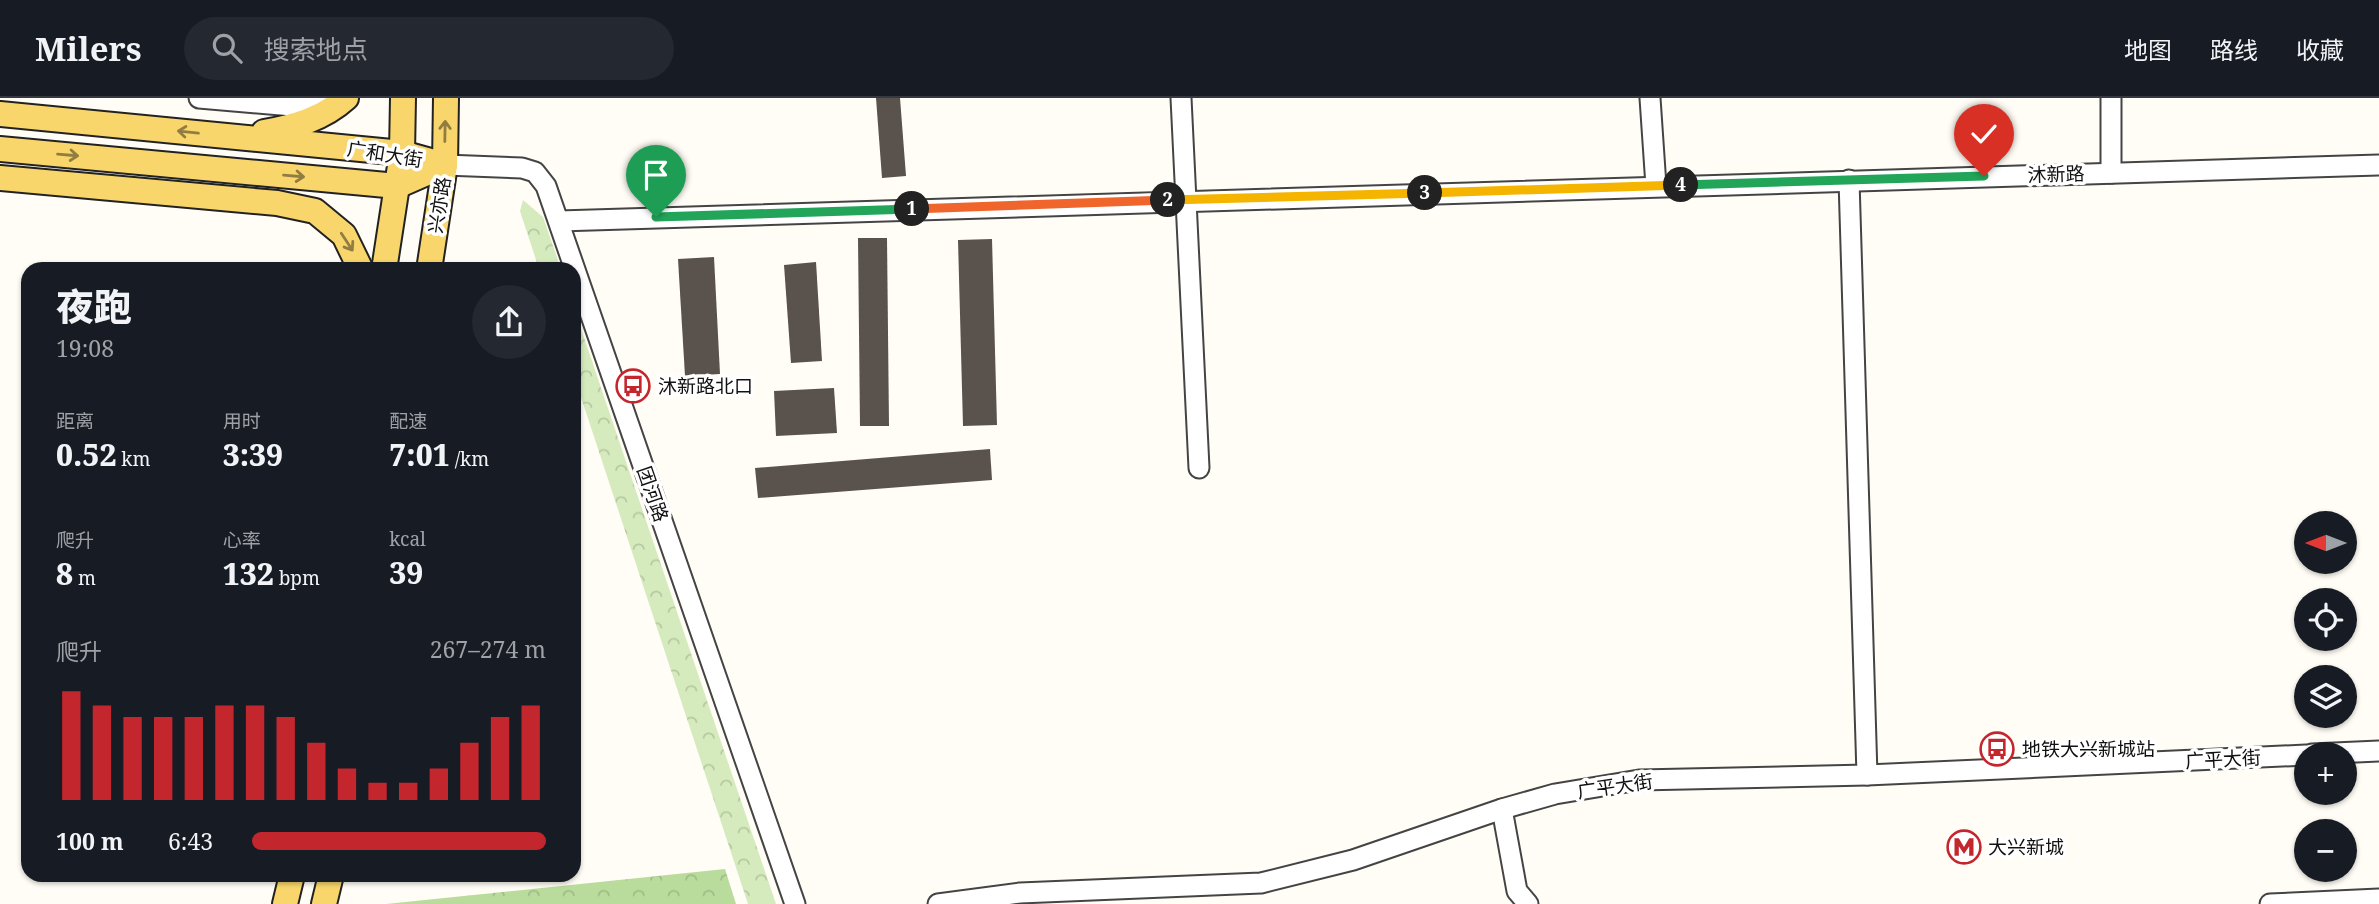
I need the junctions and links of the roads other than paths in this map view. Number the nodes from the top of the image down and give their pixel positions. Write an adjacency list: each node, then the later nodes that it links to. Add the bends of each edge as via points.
1 (199, 98): 7 (street, via 304,107)
2 (403, 98): 11 (main road)
3 (446, 98): 12 (main road, 兴亦路, one-way to 3)
4 (1181, 98): 19 (street)
5 (1650, 98): 18 (street)
6 (2111, 98): 14 (street)
7 (342, 102): 9 (main road, via 331,112 289,128)
8 (0, 114): 9 (main road, 广和大街, one-way to 8)
9 (239, 137): 11 (main road, 广和大街)
10 (0, 149): 17 (main road, 广和大街, one-way to 17)
11 (402, 153): 12 (main road, 广和大街); 17 (main road)
12 (445, 165): 17 (main road, 广和大街); 20 (street, 团河路, via 535,172 546,186); 23 (main road, 兴亦路)
13 (2379, 165): 14 (street, 沐新路)
14 (2111, 173): 16 (street, 沐新路)
15 (0, 178): 21 (main road, one-way to 21, via 277,203 315,211 344,235)
16 (1849, 180): 18 (street, 沐新路); 30 (street)
17 (397, 186): 22 (main road)
18 (1656, 186): 19 (street, 沐新路)
19 (1186, 200): 20 (street, 沐新路); 26 (street)
20 (559, 220): 24 (street, 团河路)
21 (357, 262)
22 (385, 262)
23 (430, 262)
24 (573, 262)
25 (581, 284): 37 (street, 团河路)
26 (1199, 468)
27 (2379, 751): 28 (street)
28 (2357, 752)
29 (2294, 756): 30 (street, 广平大街)
30 (1867, 775): 31 (street, 广平大街, via 1639,780)
31 (1503, 808): 38 (street, 广平大街, via 1353,860 1261,883 1020,893); 39 (street, via 1517,891)
32 (290, 882): 35 (main road)
33 (329, 882): 36 (main road)
34 (2379, 899): 40 (street)
35 (285, 904)
36 (324, 904)
37 (795, 904)
38 (938, 904)
39 (1528, 904)
40 (2270, 904)

